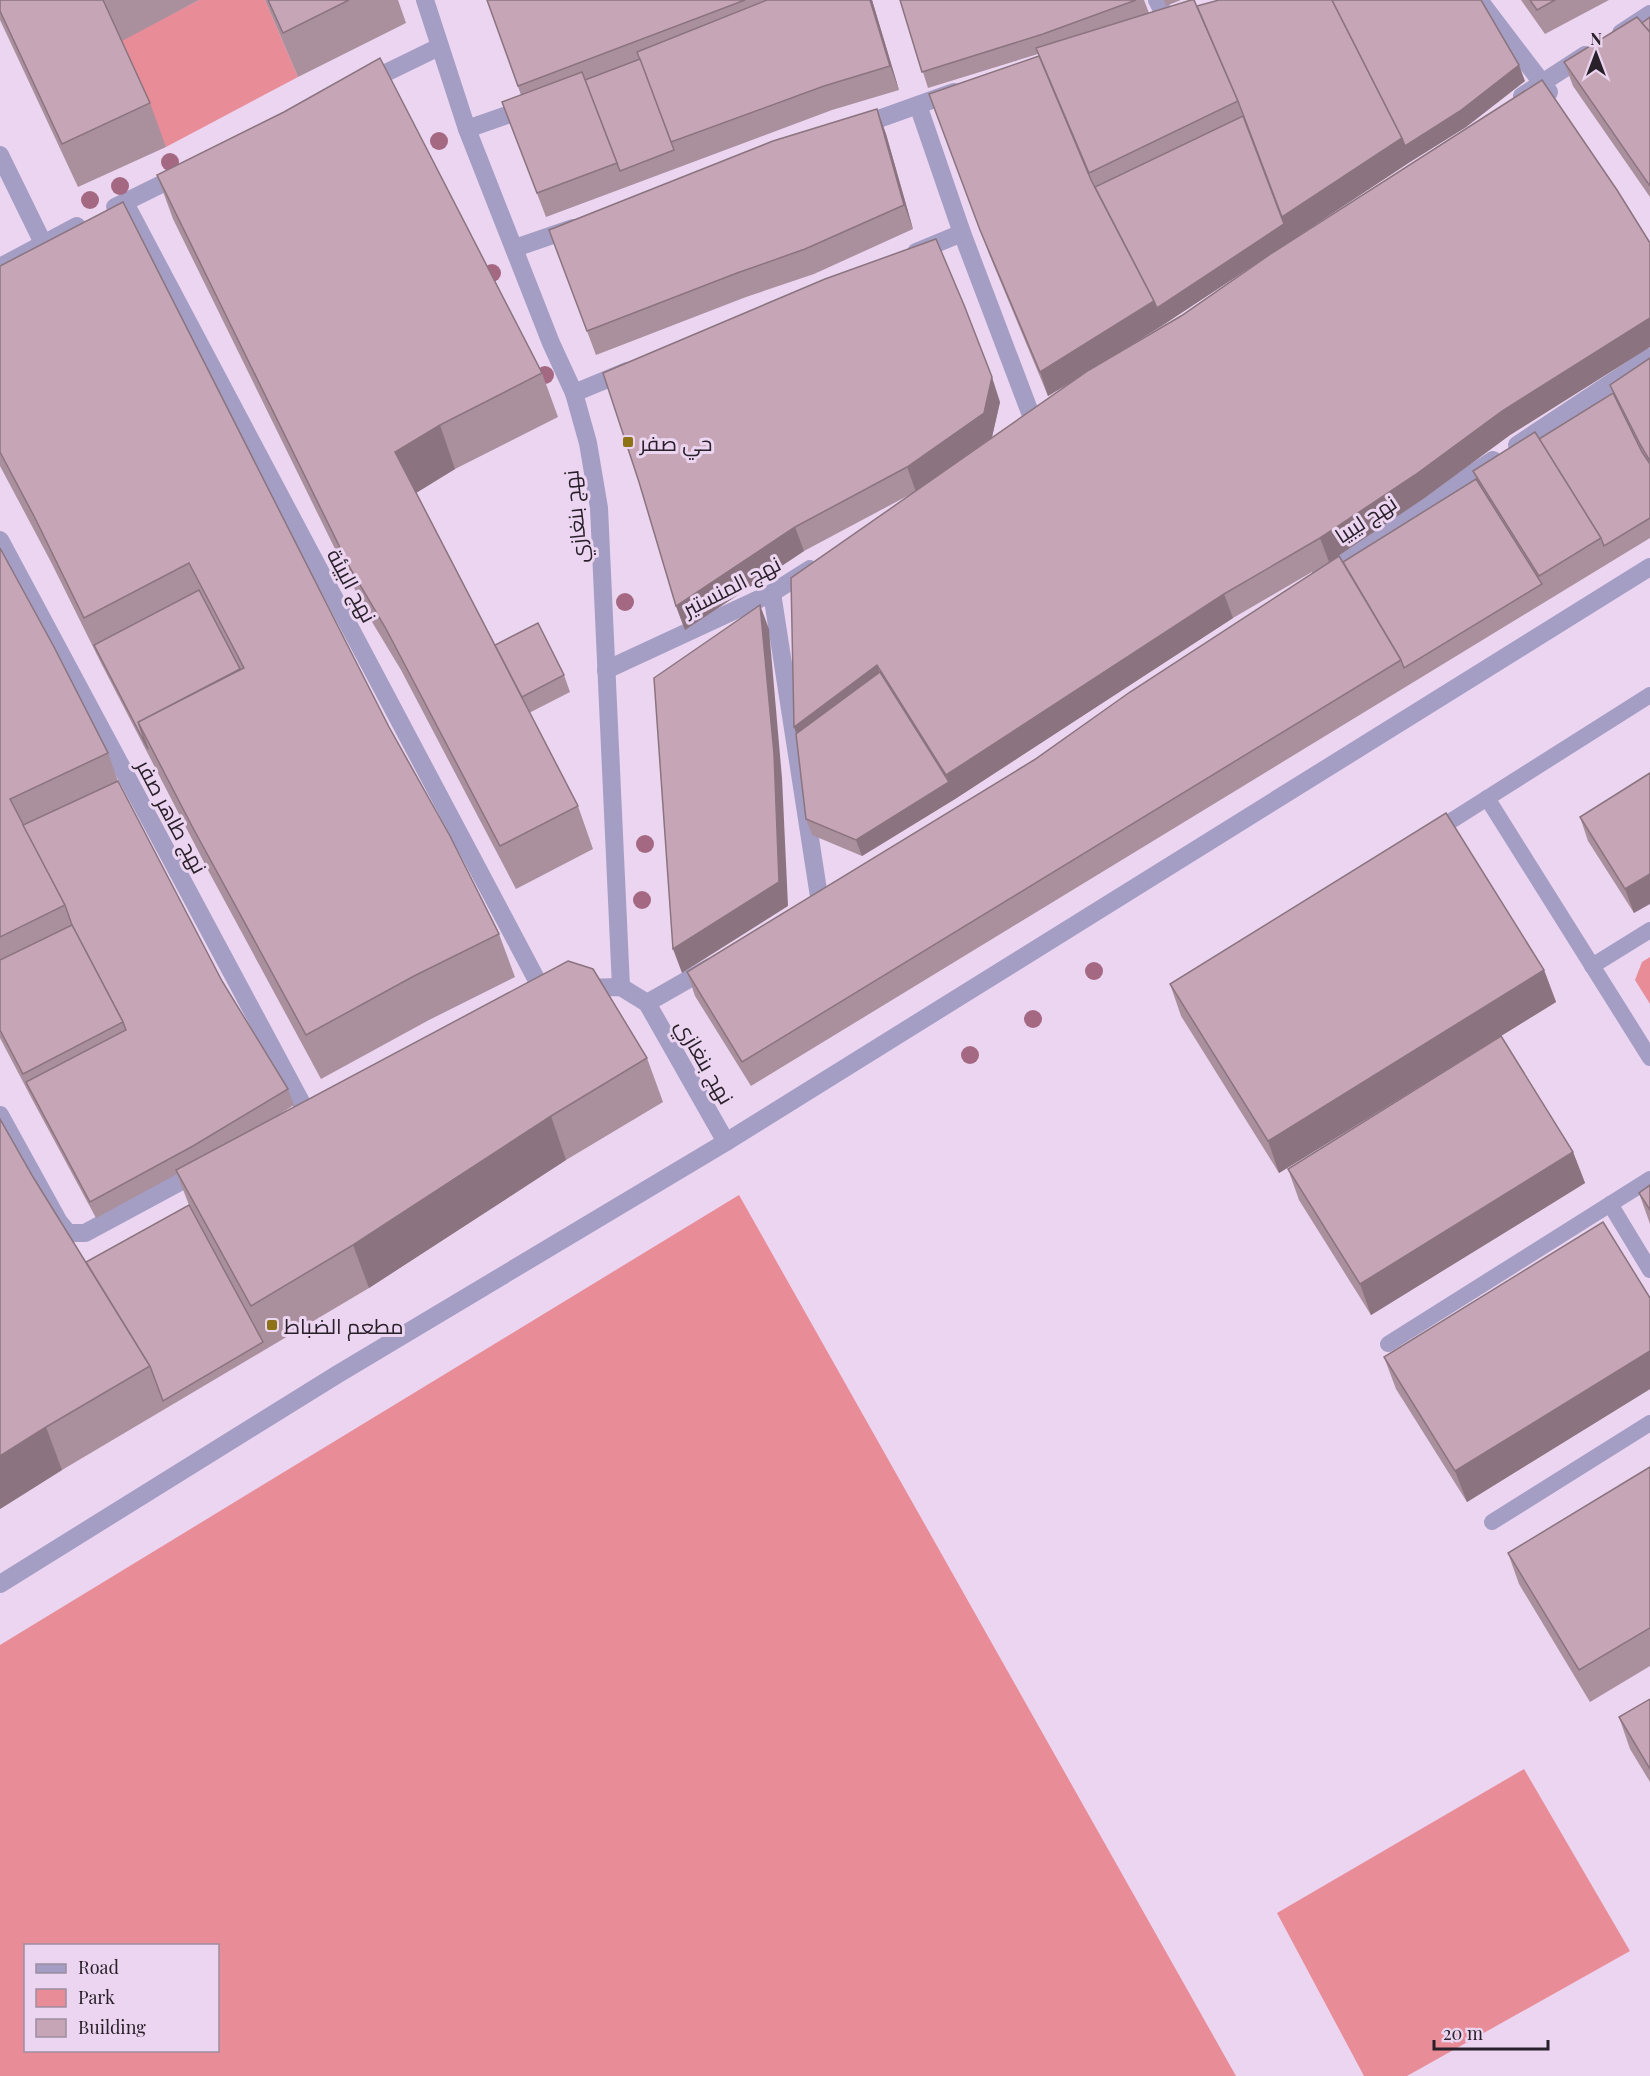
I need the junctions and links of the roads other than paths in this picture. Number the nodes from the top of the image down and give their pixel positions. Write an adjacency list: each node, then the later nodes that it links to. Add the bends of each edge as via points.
1 (425, 0): 6 (street, نهج بنغازي)
2 (1157, 0): 4 (street, via 1160,20)
3 (1479, 0): 7 (street)
4 (1188, 11)
5 (1650, 14): 7 (street)
6 (439, 47): 9 (street); 14 (street, نهج بنغازي)
7 (1542, 82): 12 (street); 13 (street)
8 (974, 85): 11 (street)
9 (345, 93)
10 (545, 102): 14 (street)
11 (918, 105): 15 (street); 20 (street)
12 (1503, 108)
13 (1561, 112)
14 (467, 129): 22 (street, نهج بنغازي)
15 (840, 133)
16 (0, 155): 21 (street)
17 (198, 166): 18 (street)
18 (125, 202): 21 (street); 45 (street, نهج البيئة)
19 (593, 220): 22 (street)
20 (962, 233): 23 (street); 29 (street)
21 (43, 243): 24 (street)
22 (515, 248): 27 (street, نهج بنغازي)
23 (895, 260)
24 (0, 267)
25 (1650, 357): 34 (street, نهج ليبيا)
26 (640, 365): 27 (street)
27 (574, 393): 36 (street, نهج بنغازي, via 588,443 599,508)
28 (1054, 410): 29 (street)
29 (1034, 423): 30 (street)
30 (1016, 435)
31 (0, 540): 49 (street, نهج طاهر صفر, via 301,1116)
32 (823, 561): 35 (street, نهج المنستير)
33 (1650, 567): 51 (street)
34 (1310, 581)
35 (772, 593): 36 (street, نهج المنستير); 40 (street, via 814,906)
36 (606, 670): 44 (street, نهج بنغازي)
37 (1650, 695): 38 (lane)
38 (1487, 798): 39 (lane); 43 (lane)
39 (1418, 841)
40 (840, 890)
41 (1650, 930): 43 (lane)
42 (728, 956): 47 (street)
43 (1592, 966): 48 (lane)
44 (621, 987): 45 (street); 47 (street)
45 (541, 988): 46 (street)
46 (521, 999)
47 (647, 1004): 51 (street, نهج بنغازي)
48 (1650, 1058)
49 (327, 1102)
50 (0, 1114): 52 (street, via 68,1233 85,1233)
51 (726, 1142): 59 (street, via 338,1374)
52 (222, 1159)
53 (1650, 1179): 54 (lane)
54 (1610, 1204): 55 (lane); 56 (lane)
55 (1650, 1270)
56 (1388, 1344)
57 (1650, 1423): 58 (lane)
58 (1492, 1522)
59 (0, 1584)

